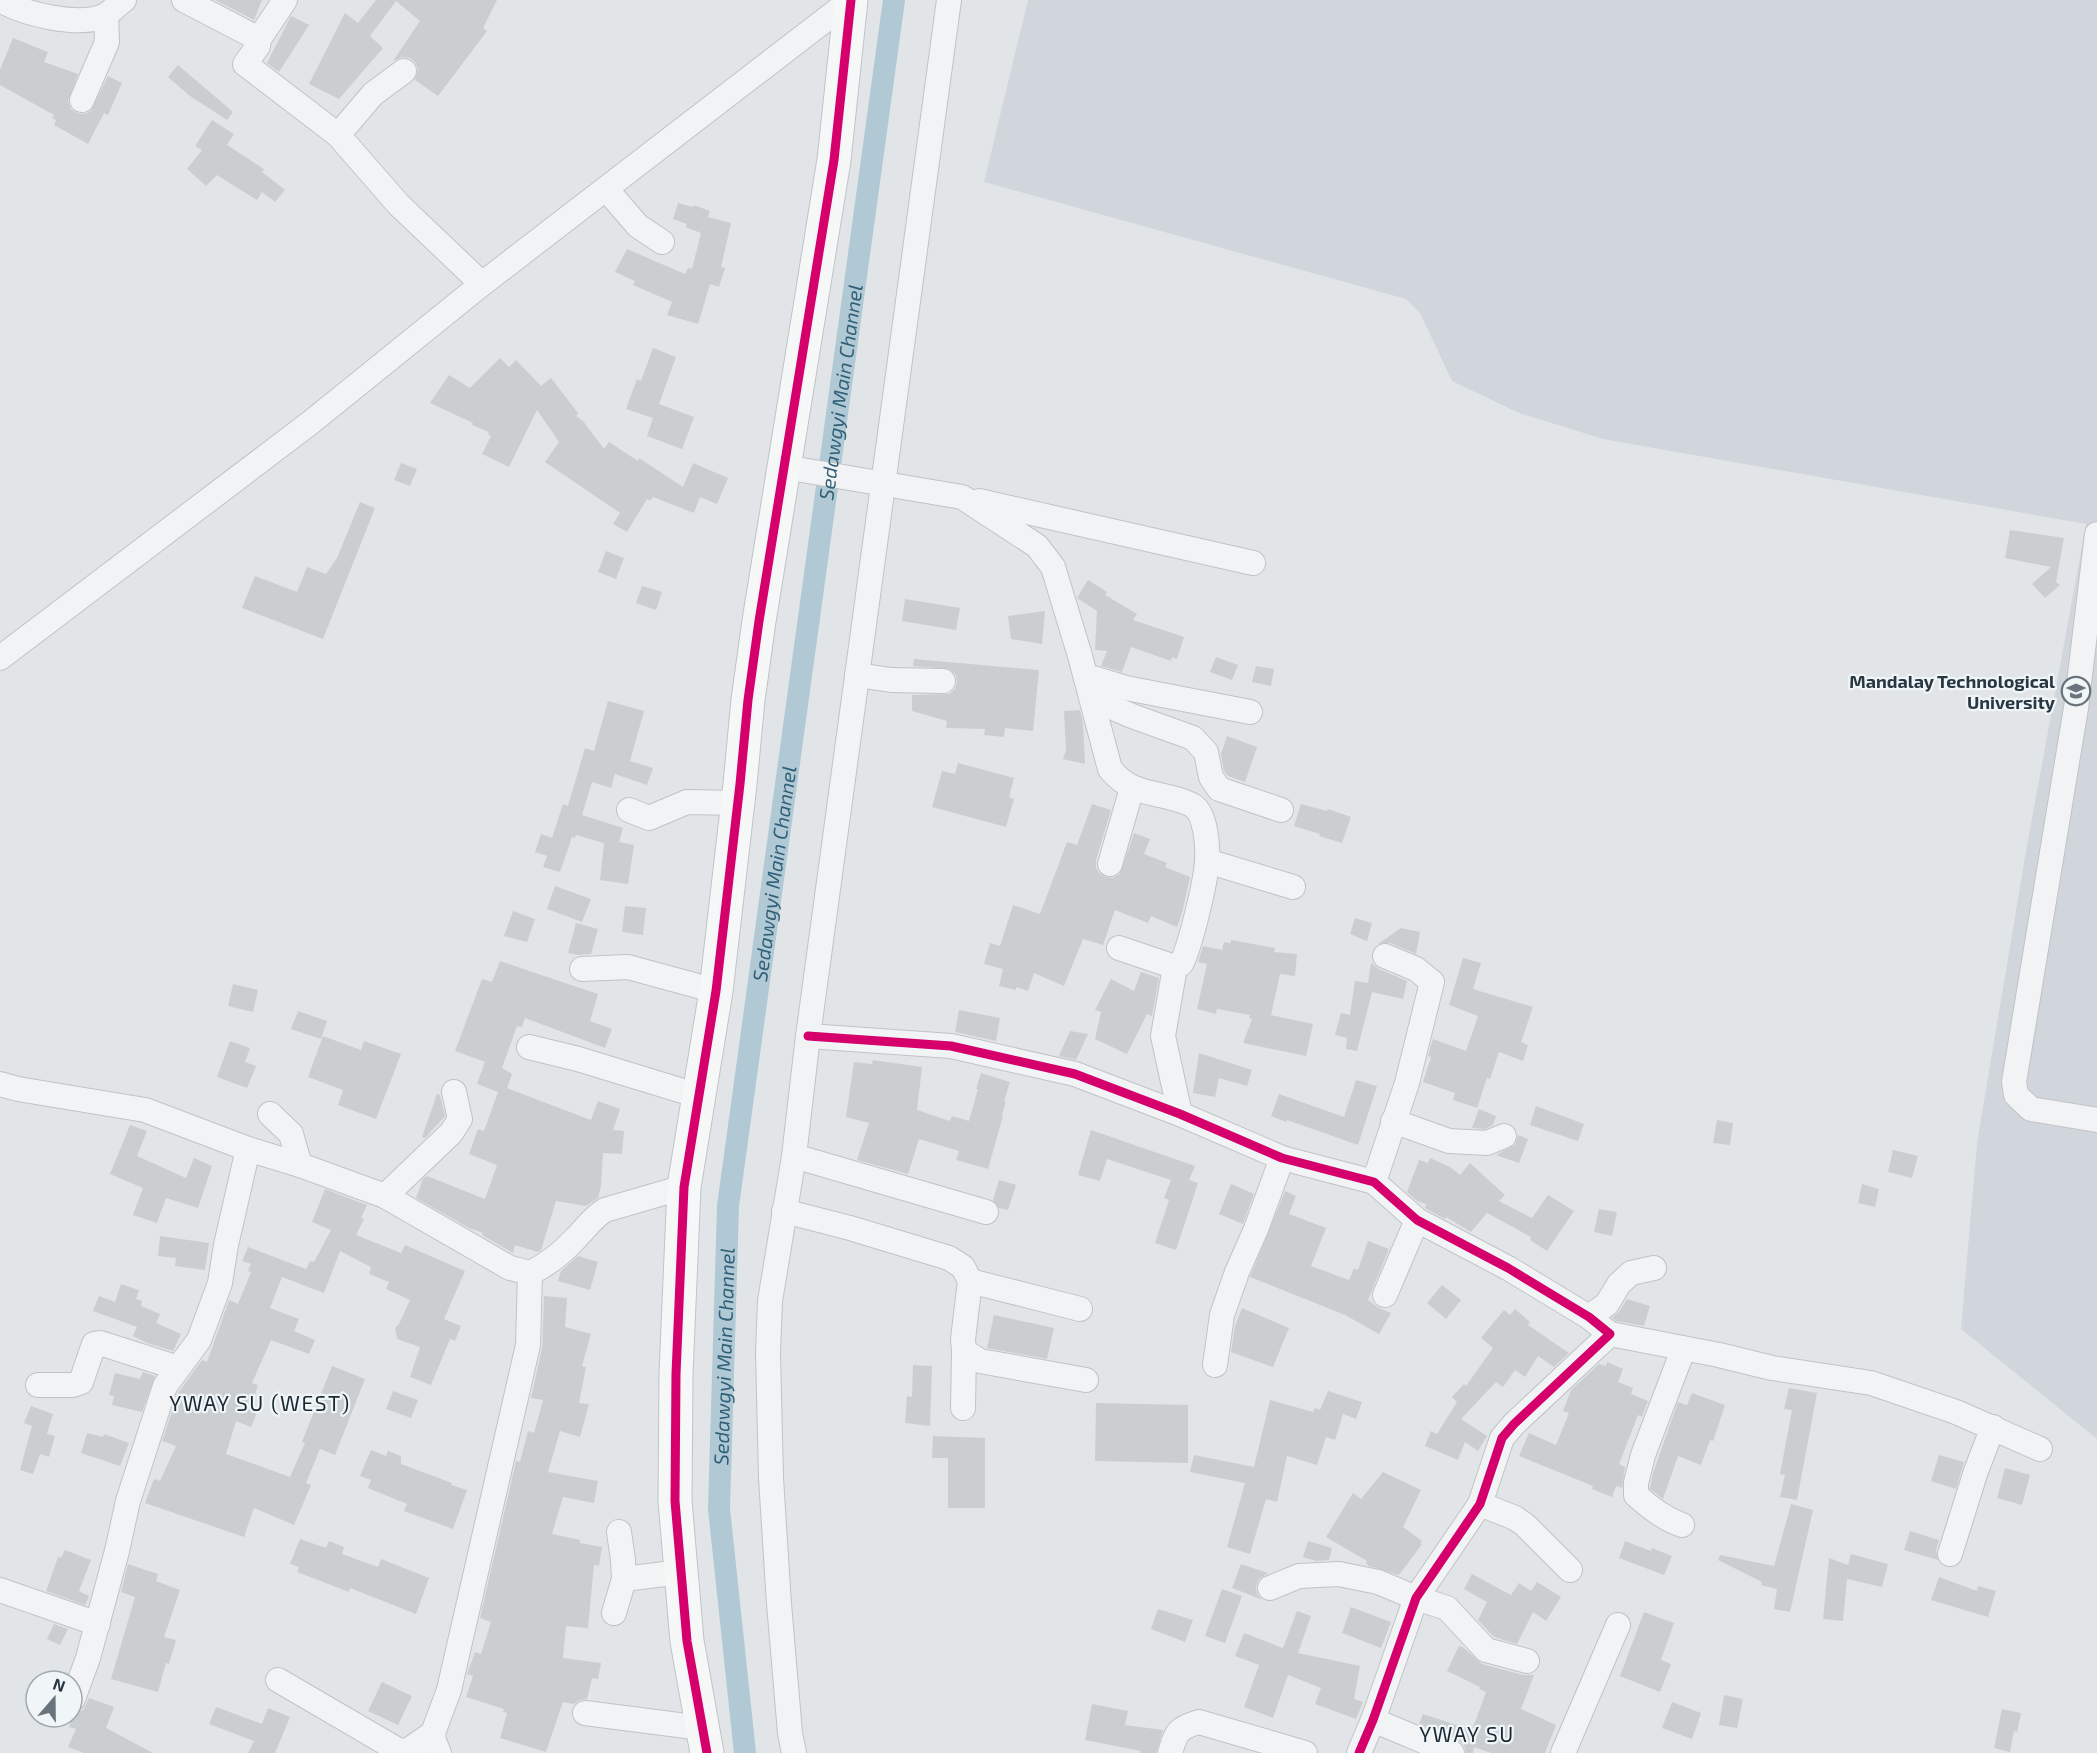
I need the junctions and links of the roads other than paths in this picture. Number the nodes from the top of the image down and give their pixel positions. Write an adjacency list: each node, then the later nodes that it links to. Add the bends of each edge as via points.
1 (0, 0): 6 (street, via 57,19 79,20)
2 (184, 0): 7 (street)
3 (285, 0): 7 (street)
4 (851, 0): 11 (street); 14 (street)
5 (949, 0): 15 (street)
6 (115, 7): 9 (street, via 107,42)
7 (259, 39): 10 (street, via 245,64)
8 (404, 71): 10 (street, via 373,94)
9 (82, 100)
10 (338, 135): 13 (street, via 399,205)
11 (606, 189): 12 (street, via 638,225); 13 (street)
12 (662, 242)
13 (482, 284): 20 (street, via 310,423)
14 (795, 468): 15 (street); 26 (street, via 748,700)
15 (872, 480): 16 (street); 21 (street)
16 (962, 497): 18 (street); 19 (street, via 1037,546 1053,567)
17 (2097, 534): 44 (street, via 2076,708 2014,1082 2016,1095 2031,1109)
18 (1253, 563)
19 (1080, 656): 22 (street); 25 (street, via 1110,769 1118,780)
20 (0, 658)
21 (857, 675): 23 (street); 37 (street)
22 (1092, 678): 24 (street); 28 (street, via 1102,702 1193,738 1206,752 1211,777 1220,789)
23 (943, 681)
24 (1250, 712)
25 (1132, 788): 29 (street, via 1194,806 1203,820); 30 (street)
26 (738, 803): 27 (street, via 687,802 649,818); 36 (street)
27 (629, 810)
28 (1281, 810)
29 (1207, 861): 31 (street); 34 (street, via 1185,957)
30 (1110, 864)
31 (1293, 887)
32 (1119, 948): 34 (street)
33 (1385, 956): 45 (street, via 1416,969 1432,982 1407,1083)
34 (1175, 967): 43 (street, via 1163,1036)
35 (582, 969): 36 (street, via 628,967)
36 (716, 991): 41 (street)
37 (808, 1036): 43 (street, via 951,1046 1075,1074); 48 (street)
38 (530, 1047): 41 (street)
39 (0, 1084): 47 (street, via 145,1110)
40 (454, 1092): 53 (street, via 460,1119 451,1133)
41 (699, 1096): 52 (street)
42 (270, 1114): 50 (street, via 291,1134)
43 (1180, 1114): 49 (street)
44 (2097, 1120)
45 (1393, 1121): 46 (street, via 1449,1141 1488,1143); 51 (street)
46 (1504, 1136)
47 (248, 1149): 50 (street); 67 (street, via 220,1283 199,1340)
48 (794, 1156): 54 (street); 55 (street)
49 (1282, 1158): 51 (street); 66 (street, via 1222,1315)
50 (300, 1165): 53 (street)
51 (1374, 1182): 56 (street)
52 (684, 1187): 58 (street, via 605,1210 550,1261); 78 (street, via 675,1490)
53 (385, 1196): 58 (street, via 510,1268)
54 (784, 1211): 59 (street, via 949,1258 963,1267); 93 (street, via 770,1301 768,1352 778,1592)
55 (987, 1212)
56 (1417, 1220): 60 (street); 62 (street)
57 (1654, 1268): 62 (street, via 1631,1273 1607,1304)
58 (530, 1273): 92 (street, via 526,1356)
59 (970, 1281): 61 (street); 65 (street)
60 (1385, 1295)
61 (1080, 1309)
62 (1589, 1317): 63 (street)
63 (1610, 1334): 64 (street); 73 (street, via 1507,1431)
64 (1683, 1350): 71 (street, via 1871,1383); 74 (street, via 1636,1483 1636,1495 1670,1521)
65 (963, 1351): 68 (street, via 980,1361); 70 (street)
66 (1215, 1365)
67 (178, 1368): 69 (street, via 99,1343 94,1344 81,1382); 84 (street, via 165,1386 128,1501)
68 (1086, 1380)
69 (38, 1385)
70 (963, 1408)
71 (1993, 1427): 72 (street); 76 (street)
72 (2040, 1449)
73 (1480, 1504): 77 (street, via 1525,1525); 82 (street)
74 (1682, 1525)
75 (619, 1532): 79 (street)
76 (1950, 1554)
77 (1570, 1570)
78 (681, 1572): 79 (street); 91 (street, via 687,1641)
79 (624, 1579): 83 (street)
80 (1270, 1588): 82 (street, via 1299,1576 1339,1574 1378,1582)
81 (0, 1590): 84 (street)
82 (1416, 1598): 86 (street, via 1447,1608 1486,1650); 90 (street)
83 (614, 1613)
84 (98, 1624): 87 (street)
85 (1618, 1625): 98 (street)
86 (1527, 1661)
87 (84, 1669)
88 (278, 1680): 92 (street, via 398,1750)
89 (585, 1713): 91 (street)
90 (1373, 1720): 96 (street); 97 (street)
91 (705, 1740)
92 (436, 1743)
93 (794, 1753)
94 (1170, 1753): 95 (street, via 1176,1734 1199,1722)
95 (1305, 1753)
96 (1359, 1753)
97 (1452, 1753)
98 (1563, 1753)

